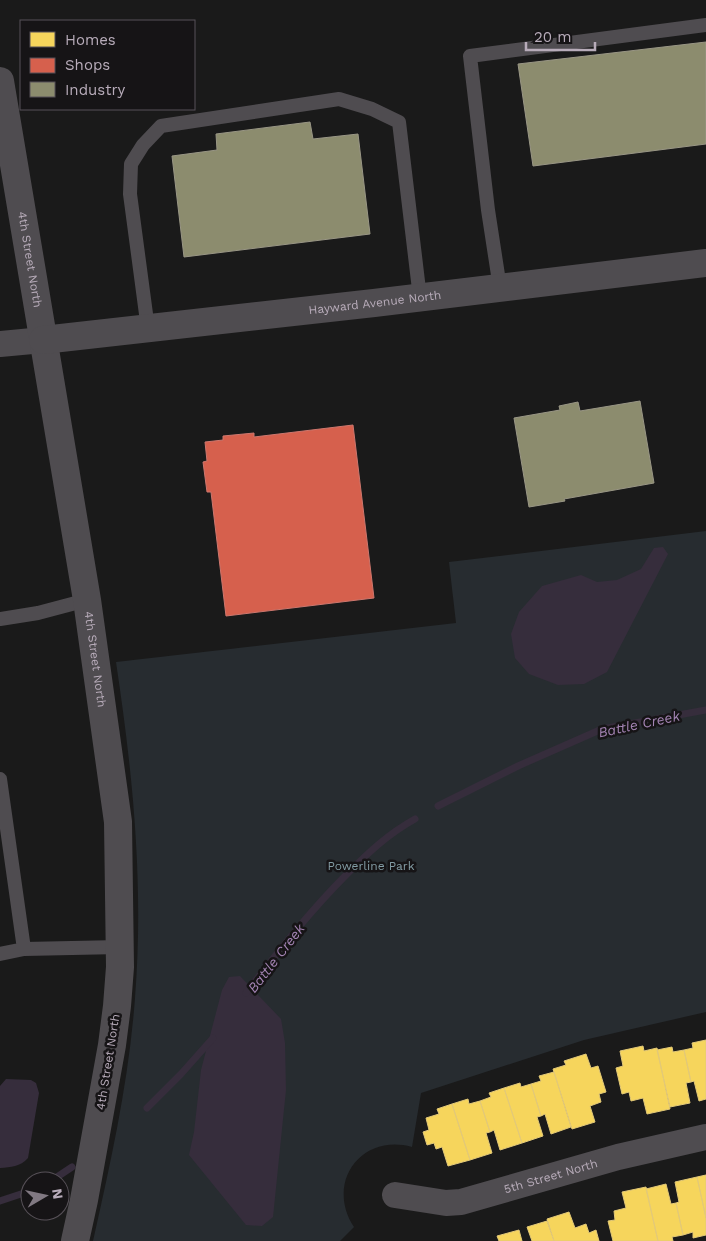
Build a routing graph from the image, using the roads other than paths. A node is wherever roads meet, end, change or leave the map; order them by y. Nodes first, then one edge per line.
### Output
1 (706, 25) edge
2 (0, 81) edge
3 (706, 263) edge
4 (500, 288) junction
5 (420, 298) junction
6 (148, 329) junction
7 (43, 340) junction
8 (0, 344) edge
9 (87, 600) junction
10 (0, 619) edge
11 (0, 779) edge
12 (120, 947) junction
13 (24, 949) junction
14 (0, 954) edge
15 (706, 1137) edge
16 (395, 1195) dead end
17 (75, 1241) edge

1 - 4 lane
2 - 7 street, 4th Street North
3 - 4 street, Hayward Avenue North
4 - 5 street, Hayward Avenue North
5 - 6 street, Hayward Avenue North
5 - 6 lane
6 - 7 street, Hayward Avenue North
7 - 8 street
7 - 9 street, 4th Street North
9 - 10 lane
9 - 12 street, 4th Street North
11 - 13 lane
12 - 13 lane
12 - 17 street, 4th Street North
13 - 14 lane
15 - 16 street, 5th Street North

